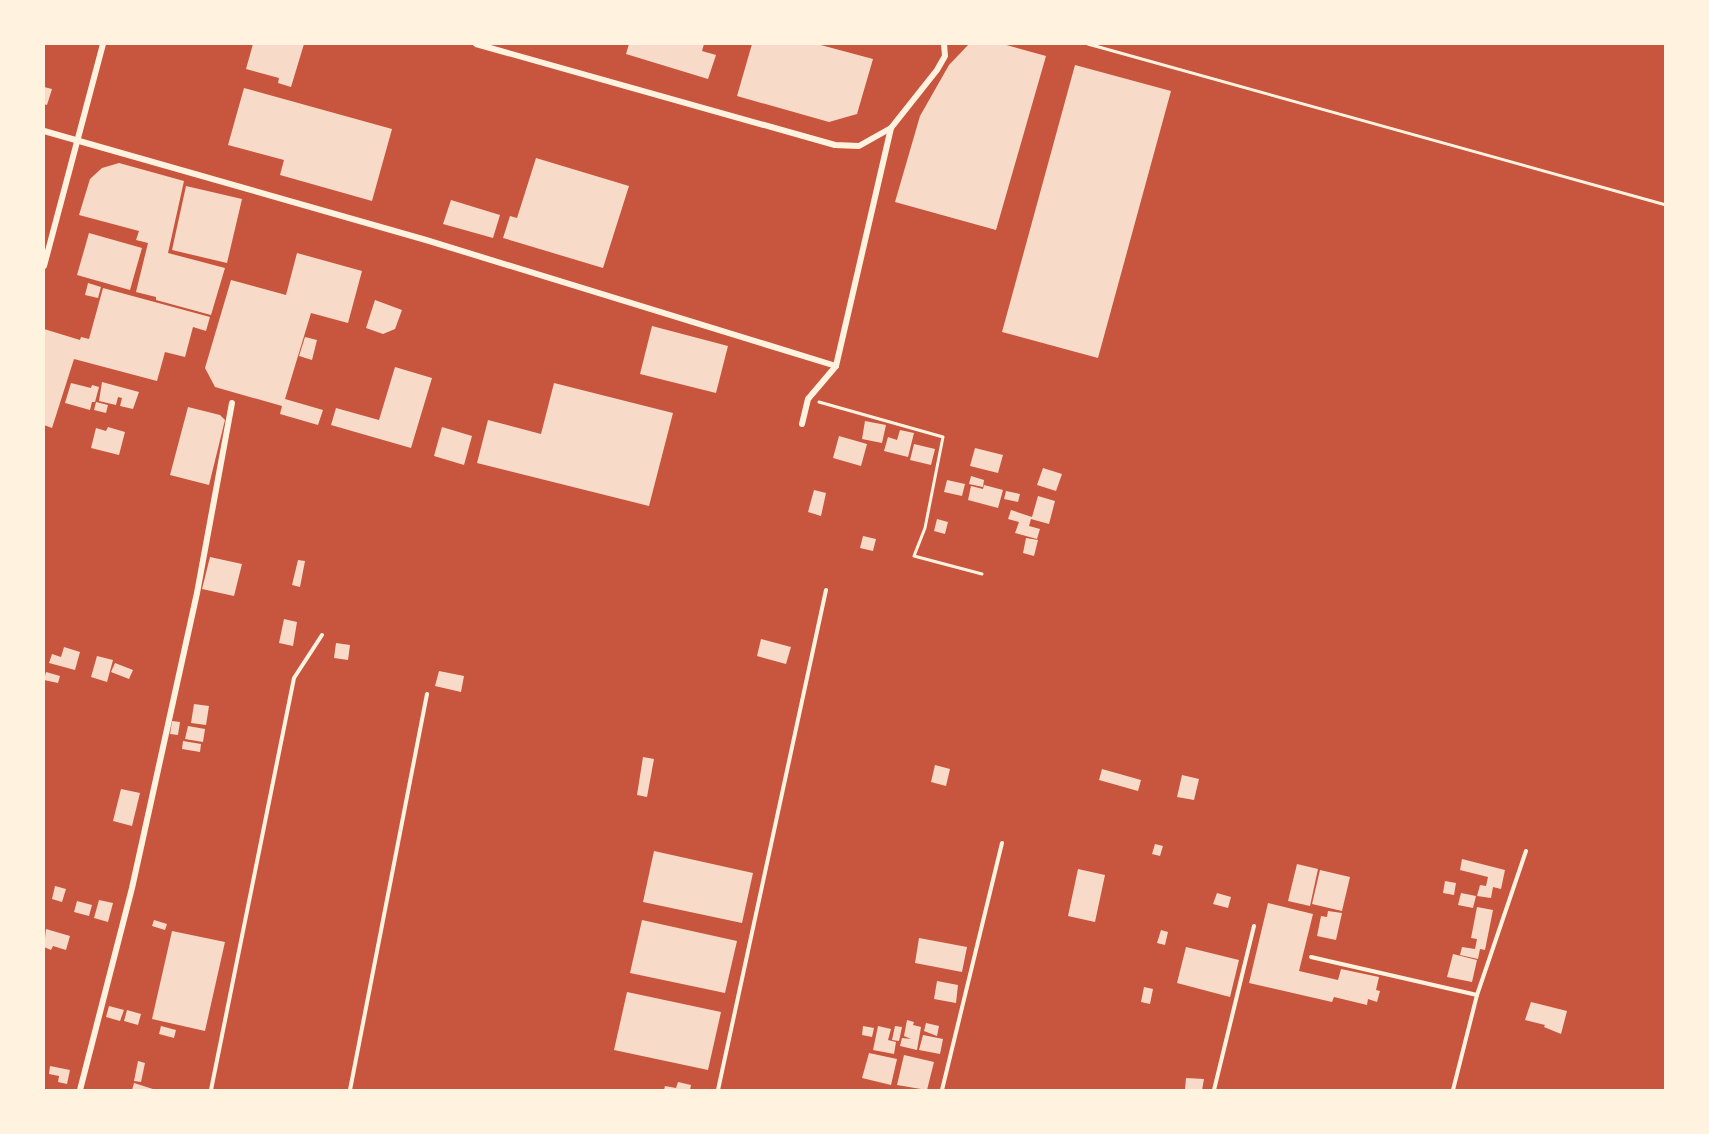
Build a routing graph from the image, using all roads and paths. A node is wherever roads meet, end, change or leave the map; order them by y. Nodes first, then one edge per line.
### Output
1 (103, 44) edge
2 (476, 44) edge
3 (944, 44) edge
4 (1088, 44) edge
5 (891, 128) junction
6 (44, 131) edge
7 (76, 141) junction
8 (1665, 204) edge
9 (44, 266) edge
10 (836, 366) junction
11 (808, 399) junction
12 (232, 403) dead end
13 (802, 424) dead end
14 (982, 574) dead end
15 (826, 590) dead end
16 (322, 635) dead end
17 (427, 694) dead end
18 (1002, 843) dead end
19 (1526, 851) dead end
20 (1254, 926) dead end
21 (1311, 957) dead end
22 (1477, 995) junction
23 (80, 1090) edge
24 (211, 1090) edge
25 (350, 1090) edge
26 (718, 1090) edge
27 (942, 1090) edge
28 (1214, 1090) edge
29 (1453, 1090) edge

1 - 7 street
2 - 5 street
3 - 5 street
4 - 8 path
5 - 10 street
6 - 7 street
7 - 9 street
7 - 10 street
10 - 11 street
11 - 13 street
11 - 14 path
12 - 23 street
15 - 26 lane
16 - 24 lane
17 - 25 lane
18 - 27 lane
19 - 22 lane
20 - 28 lane
21 - 22 lane
22 - 29 lane

